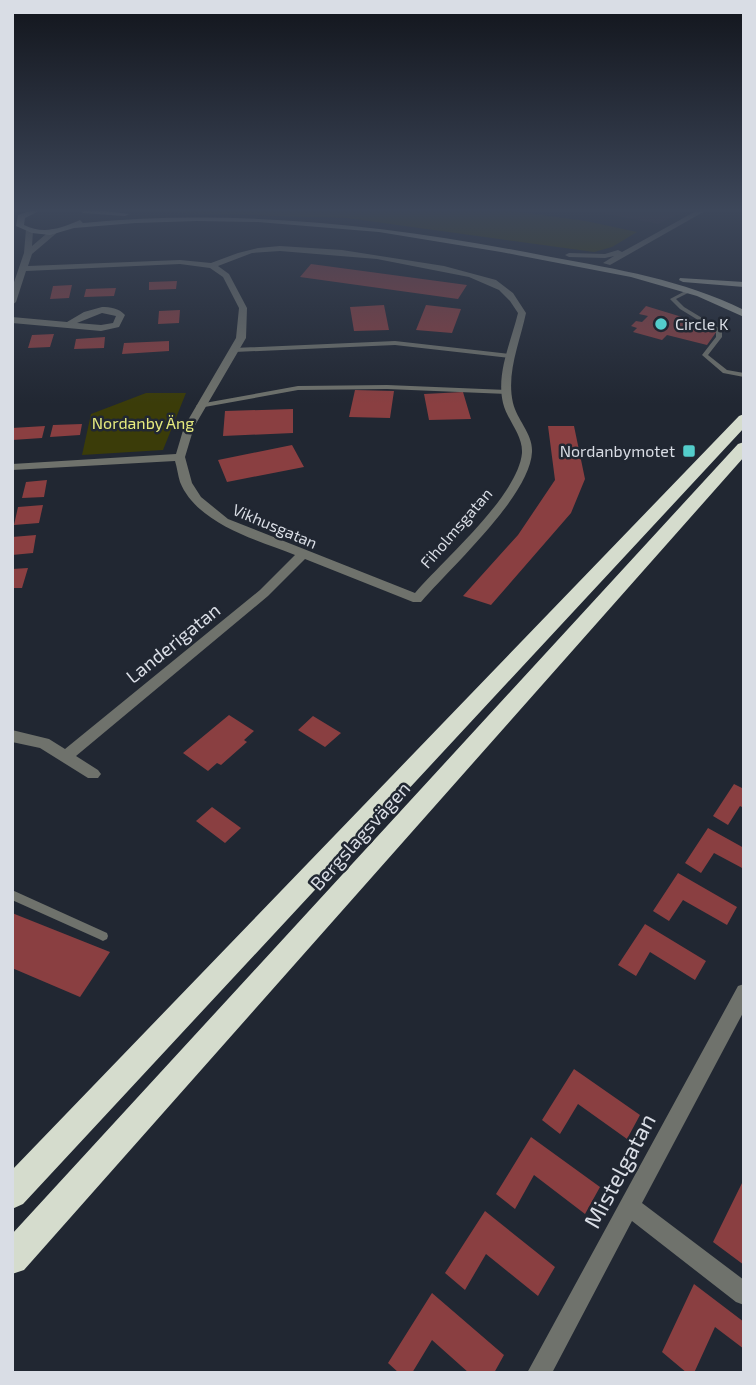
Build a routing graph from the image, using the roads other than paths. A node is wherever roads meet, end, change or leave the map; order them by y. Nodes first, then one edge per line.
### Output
1 (21, 276) edge
2 (225, 276) edge
3 (474, 276) edge
4 (630, 276) edge
5 (668, 276) edge
6 (744, 285) edge
7 (691, 290) junction
8 (12, 302) edge
9 (744, 314) edge
10 (12, 320) edge
11 (68, 325) junction
12 (234, 350) junction
13 (512, 356) junction
14 (744, 375) edge
15 (507, 392) junction
16 (199, 406) junction
17 (744, 419) edge
18 (744, 447) edge
19 (180, 457) junction
20 (12, 467) edge
21 (302, 555) junction
22 (417, 599) joint
23 (12, 736) edge
24 (65, 757) junction
25 (93, 774) dead end
26 (12, 895) edge
27 (103, 936) dead end
28 (744, 992) edge
29 (12, 1194) edge
30 (629, 1206) junction
31 (12, 1258) edge
32 (744, 1294) edge
33 (539, 1373) edge

1 - 8 street
2 - 12 street
3 - 13 street, Fiholmsgatan
4 - 7 main road
5 - 6 main road
7 - 9 main road
7 - 14 lane
10 - 11 street
11 - 11 street
12 - 13 lane
12 - 16 street
13 - 15 street, Fiholmsgatan
15 - 16 lane
15 - 22 street, Fiholmsgatan
16 - 19 street
17 - 29 highway, Bergslagsvägen
18 - 31 highway, Bergslagsvägen
19 - 20 street
19 - 21 street, Vikhusgatan
21 - 22 street, Vikhusgatan
21 - 24 street, Landerigatan
23 - 24 street
24 - 25 street
26 - 27 lane
28 - 30 street, Mistelgatan
30 - 32 street
30 - 33 street, Mistelgatan

